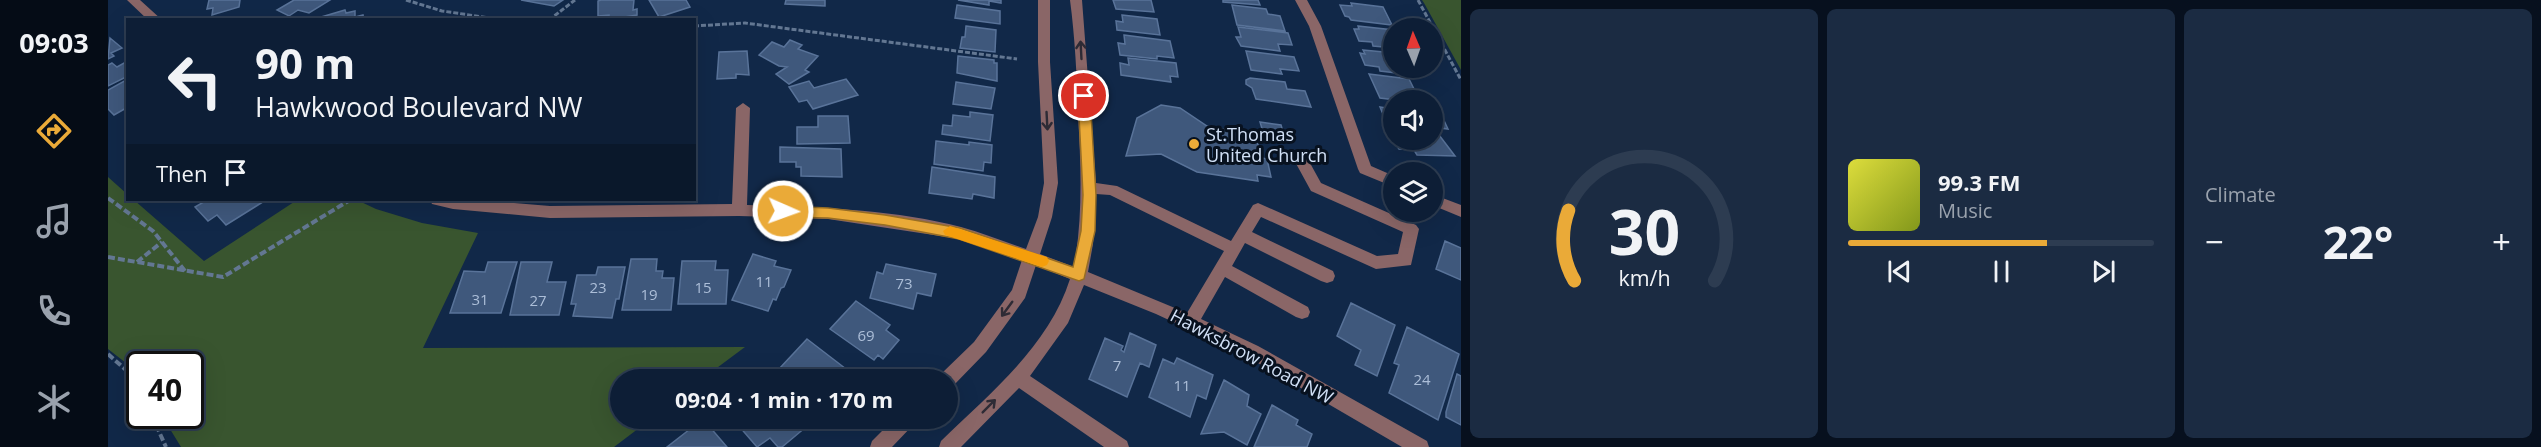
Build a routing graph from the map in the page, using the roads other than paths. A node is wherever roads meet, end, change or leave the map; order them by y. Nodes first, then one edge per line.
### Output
1 (133, 0) edge
2 (1044, 0) edge
3 (1076, 0) edge
4 (1301, 0) edge
5 (154, 18) edge
6 (743, 108) dead end
7 (1300, 158) dead end
8 (1383, 177) edge
9 (1089, 188) junction
10 (442, 201) edge
11 (1443, 204) edge
12 (739, 210) junction
13 (1461, 211) edge
14 (1243, 235) junction
15 (1234, 249) junction
16 (1032, 257) junction
17 (1221, 267) junction
18 (1079, 275) junction
19 (1327, 276) dead end
20 (1302, 312) dead end
21 (1190, 322) junction
22 (958, 369) edge
23 (1018, 378) junction
24 (897, 429) edge
25 (879, 447) edge
26 (948, 447) edge
27 (1120, 447) edge
28 (1420, 447) edge

1 - 5 street
2 -> 16 street
9 -> 3 street
4 - 8 street
6 - 12 street
7 - 14 street
9 - 15 street
9 - 18 street
10 - 12 street, Hawksbrow Road NW
11 - 13 street
12 - 16 street, Hawksbrow Road NW
14 - 15 street
14 - 19 street
15 - 17 street
16 - 18 street, Hawksbrow Road NW
16 -> 22 street
17 - 20 street
17 - 21 street
18 - 21 street, Hawksbrow Road NW
18 - 23 street
21 - 28 street, Hawksbrow Road NW
26 -> 23 street
23 - 27 street
24 - 25 street

